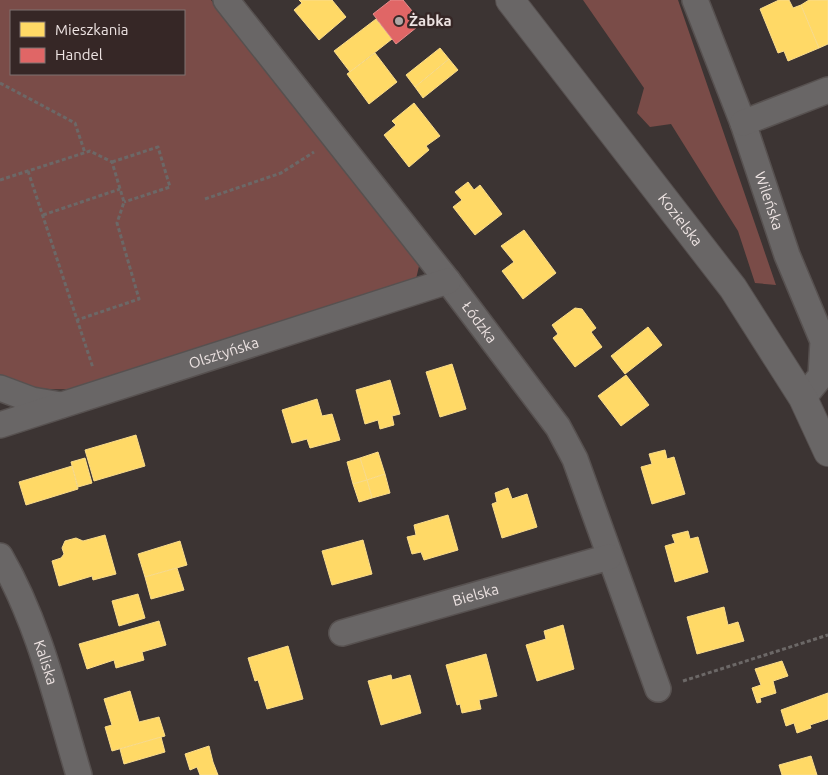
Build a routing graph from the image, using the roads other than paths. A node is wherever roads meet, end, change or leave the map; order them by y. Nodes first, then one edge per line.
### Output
1 (226, 0) edge
2 (510, 0) edge
3 (695, 0) edge
4 (828, 90) edge
5 (743, 123) junction
6 (448, 281) junction
7 (0, 388) edge
8 (803, 398) junction
9 (63, 405) junction
10 (0, 425) edge
11 (828, 452) edge
12 (0, 556) edge
13 (609, 557) junction
14 (342, 633) dead end
15 (658, 688) road end
16 (79, 775) edge

1 - 6 street, Łódzka
2 - 8 street, Kozielska
3 - 5 street, Wileńska
4 - 5 street
5 - 8 street, Wileńska
6 - 9 street, Olsztyńska
6 - 13 street, Łódzka
7 - 9 street
8 - 11 street, Kozielska
9 - 10 street, Olsztyńska
12 - 16 street, Kaliska
13 - 14 street, Bielska
13 - 15 street, Łódzka

